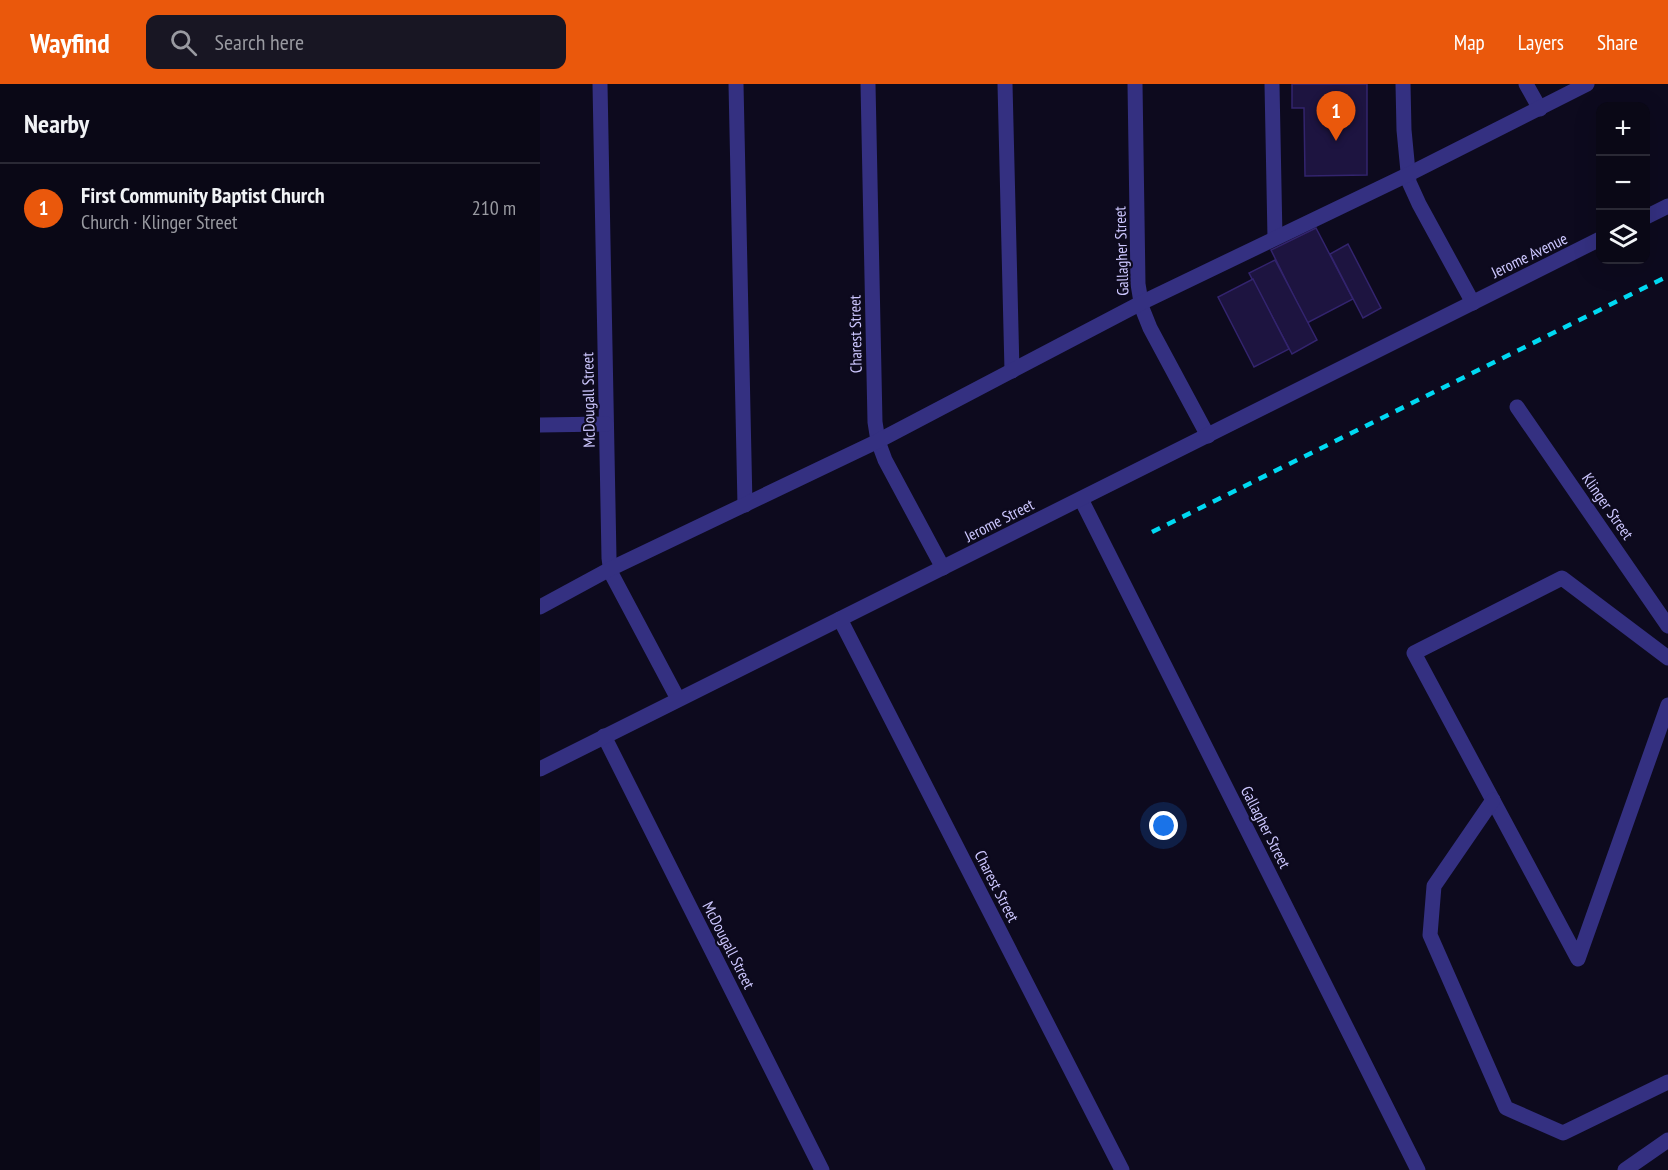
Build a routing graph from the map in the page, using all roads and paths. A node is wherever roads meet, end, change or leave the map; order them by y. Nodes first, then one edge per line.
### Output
1 (600, 84) edge
2 (736, 84) edge
3 (868, 84) edge
4 (1005, 84) edge
5 (1135, 84) edge
6 (1272, 84) edge
7 (1403, 84) edge
8 (1526, 84) edge
9 (1587, 84) edge
10 (1540, 109) junction
11 (1407, 175) junction
12 (1668, 206) edge
13 (1650, 215) edge
14 (1275, 238) junction
15 (1596, 241) edge
16 (1141, 303) junction
17 (1473, 303) junction
18 (1012, 371) junction
19 (1517, 407) dead end
20 (606, 424) junction
21 (540, 425) edge
22 (1208, 436) junction
23 (878, 441) junction
24 (1081, 499) junction
25 (745, 505) junction
26 (944, 568) junction
27 (610, 569) junction
28 (540, 607) edge
29 (840, 619) junction
30 (1668, 626) edge
31 (1668, 658) edge
32 (678, 699) junction
33 (1668, 705) edge
34 (604, 736) junction
35 (540, 768) edge
36 (1492, 800) junction
37 (1668, 1082) edge
38 (1668, 1140) edge
39 (822, 1170) edge
40 (1122, 1170) edge
41 (1418, 1170) edge
42 (1625, 1170) edge

1 - 20 street, McDougall Street
2 - 25 street
3 - 23 street, Charest Street
4 - 18 street
5 - 16 street, Gallagher Street
6 - 14 street
7 - 11 street
8 - 10 street
9 - 10 street
10 - 11 street
11 - 14 street
11 - 17 street
12 - 13 street
14 - 16 street
15 - 17 street, Jerome Avenue
16 - 18 street
16 - 22 street, Gallagher Street
17 - 22 street, Jerome Street
18 - 23 street
19 - 30 street, Klinger Street
20 - 21 street
20 - 27 street, McDougall Street
22 - 24 street, Jerome Street
23 - 25 street
23 - 26 street, Charest Street
24 - 26 street, Jerome Street
24 - 41 street, Gallagher Street
25 - 27 street
26 - 29 street, Jerome Street
27 - 28 street
27 - 32 street, McDougall Street
29 - 32 street, Jerome Street
29 - 40 street, Charest Street
31 - 36 street
32 - 34 street, Jerome Street
33 - 36 street
34 - 35 street, Jerome Street
34 - 39 street, McDougall Street
36 - 37 street
38 - 42 street

